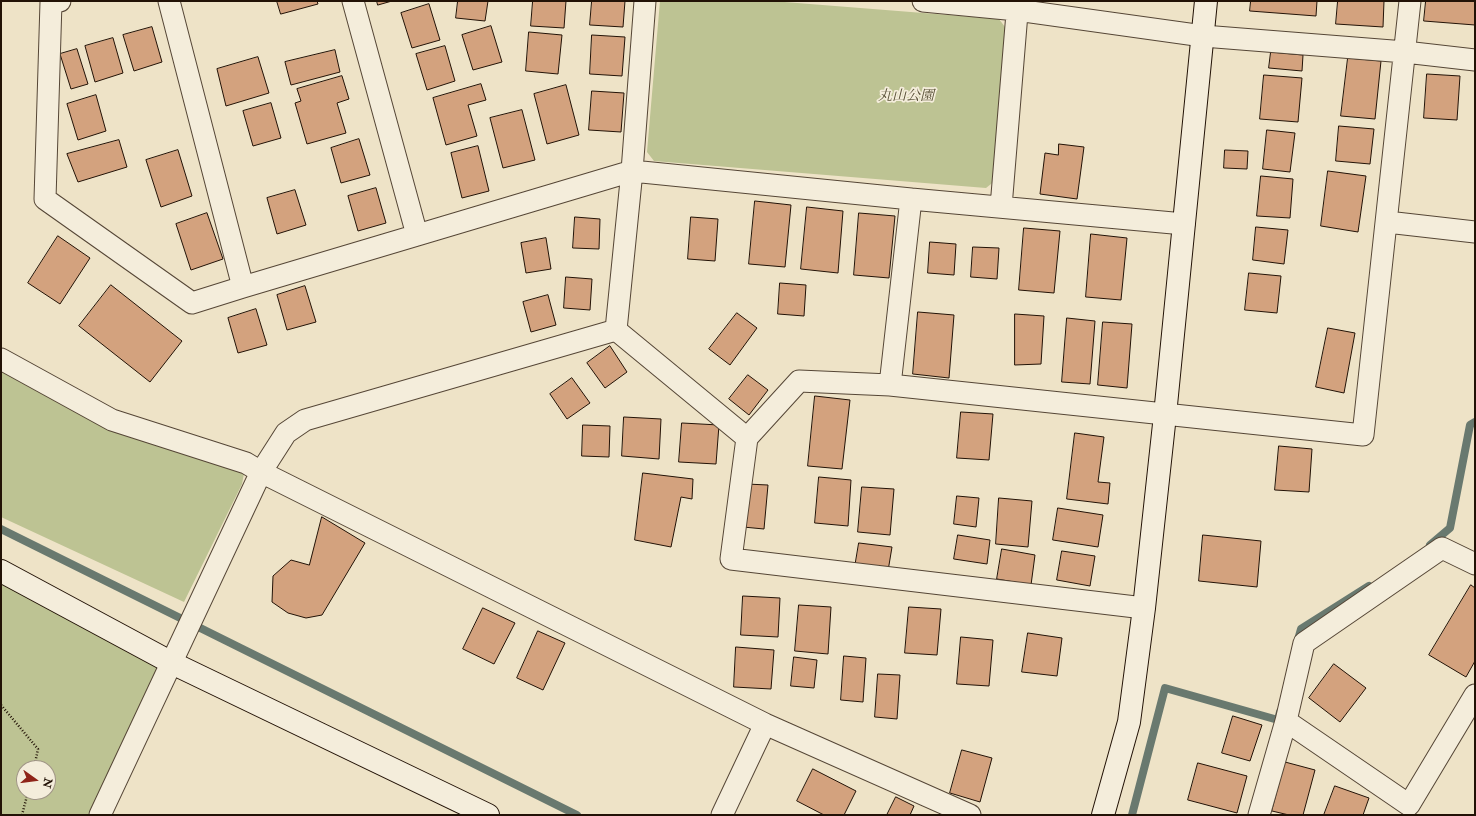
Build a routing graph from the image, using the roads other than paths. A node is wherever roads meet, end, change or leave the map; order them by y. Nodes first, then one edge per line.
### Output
1 (60, 1) edge
2 (169, 1) edge
3 (353, 1) edge
4 (644, 1) edge
5 (923, 1) edge
6 (1206, 1) edge
7 (1410, 1) edge
8 (1018, 5) edge
9 (1203, 36) junction
10 (1405, 52) junction
11 (1475, 60) edge
12 (632, 171) junction
13 (910, 199) junction
14 (1001, 207) junction
15 (1387, 222) junction
16 (1184, 224) junction
17 (1475, 232) edge
18 (417, 235) junction
19 (243, 287) junction
20 (616, 330) junction
21 (1, 359) edge
22 (890, 385) junction
23 (1166, 415) junction
24 (747, 438) junction
25 (261, 472) junction
26 (1475, 564) edge
27 (1, 571) edge
28 (1144, 608) junction
29 (172, 663) junction
30 (1475, 695) edge
31 (1286, 721) junction
32 (765, 724) junction
33 (1415, 810) edge
34 (100, 815) edge
35 (488, 815) edge
36 (722, 815) edge
37 (970, 815) edge
38 (1103, 815) edge
39 (1259, 815) edge

1 - 19 street
2 - 19 street
3 - 18 street
4 - 12 street
5 - 8 street
6 - 9 street
7 - 10 street
8 - 9 street
8 - 14 street
9 - 10 street
9 - 16 street
10 - 11 street
10 - 15 street
12 - 13 street
12 - 18 street
12 - 20 street
13 - 14 street
13 - 22 street
14 - 16 street
15 - 17 street
15 - 23 street
16 - 23 street
18 - 19 street
20 - 24 street
20 - 25 street
21 - 25 street
22 - 23 street
22 - 24 street
23 - 28 street
24 - 28 street
25 - 29 street
25 - 32 street
26 - 31 street
27 - 29 street
28 - 38 street
29 - 34 street
29 - 35 street
30 - 33 street
31 - 33 street
31 - 39 street
32 - 36 street
32 - 37 street

